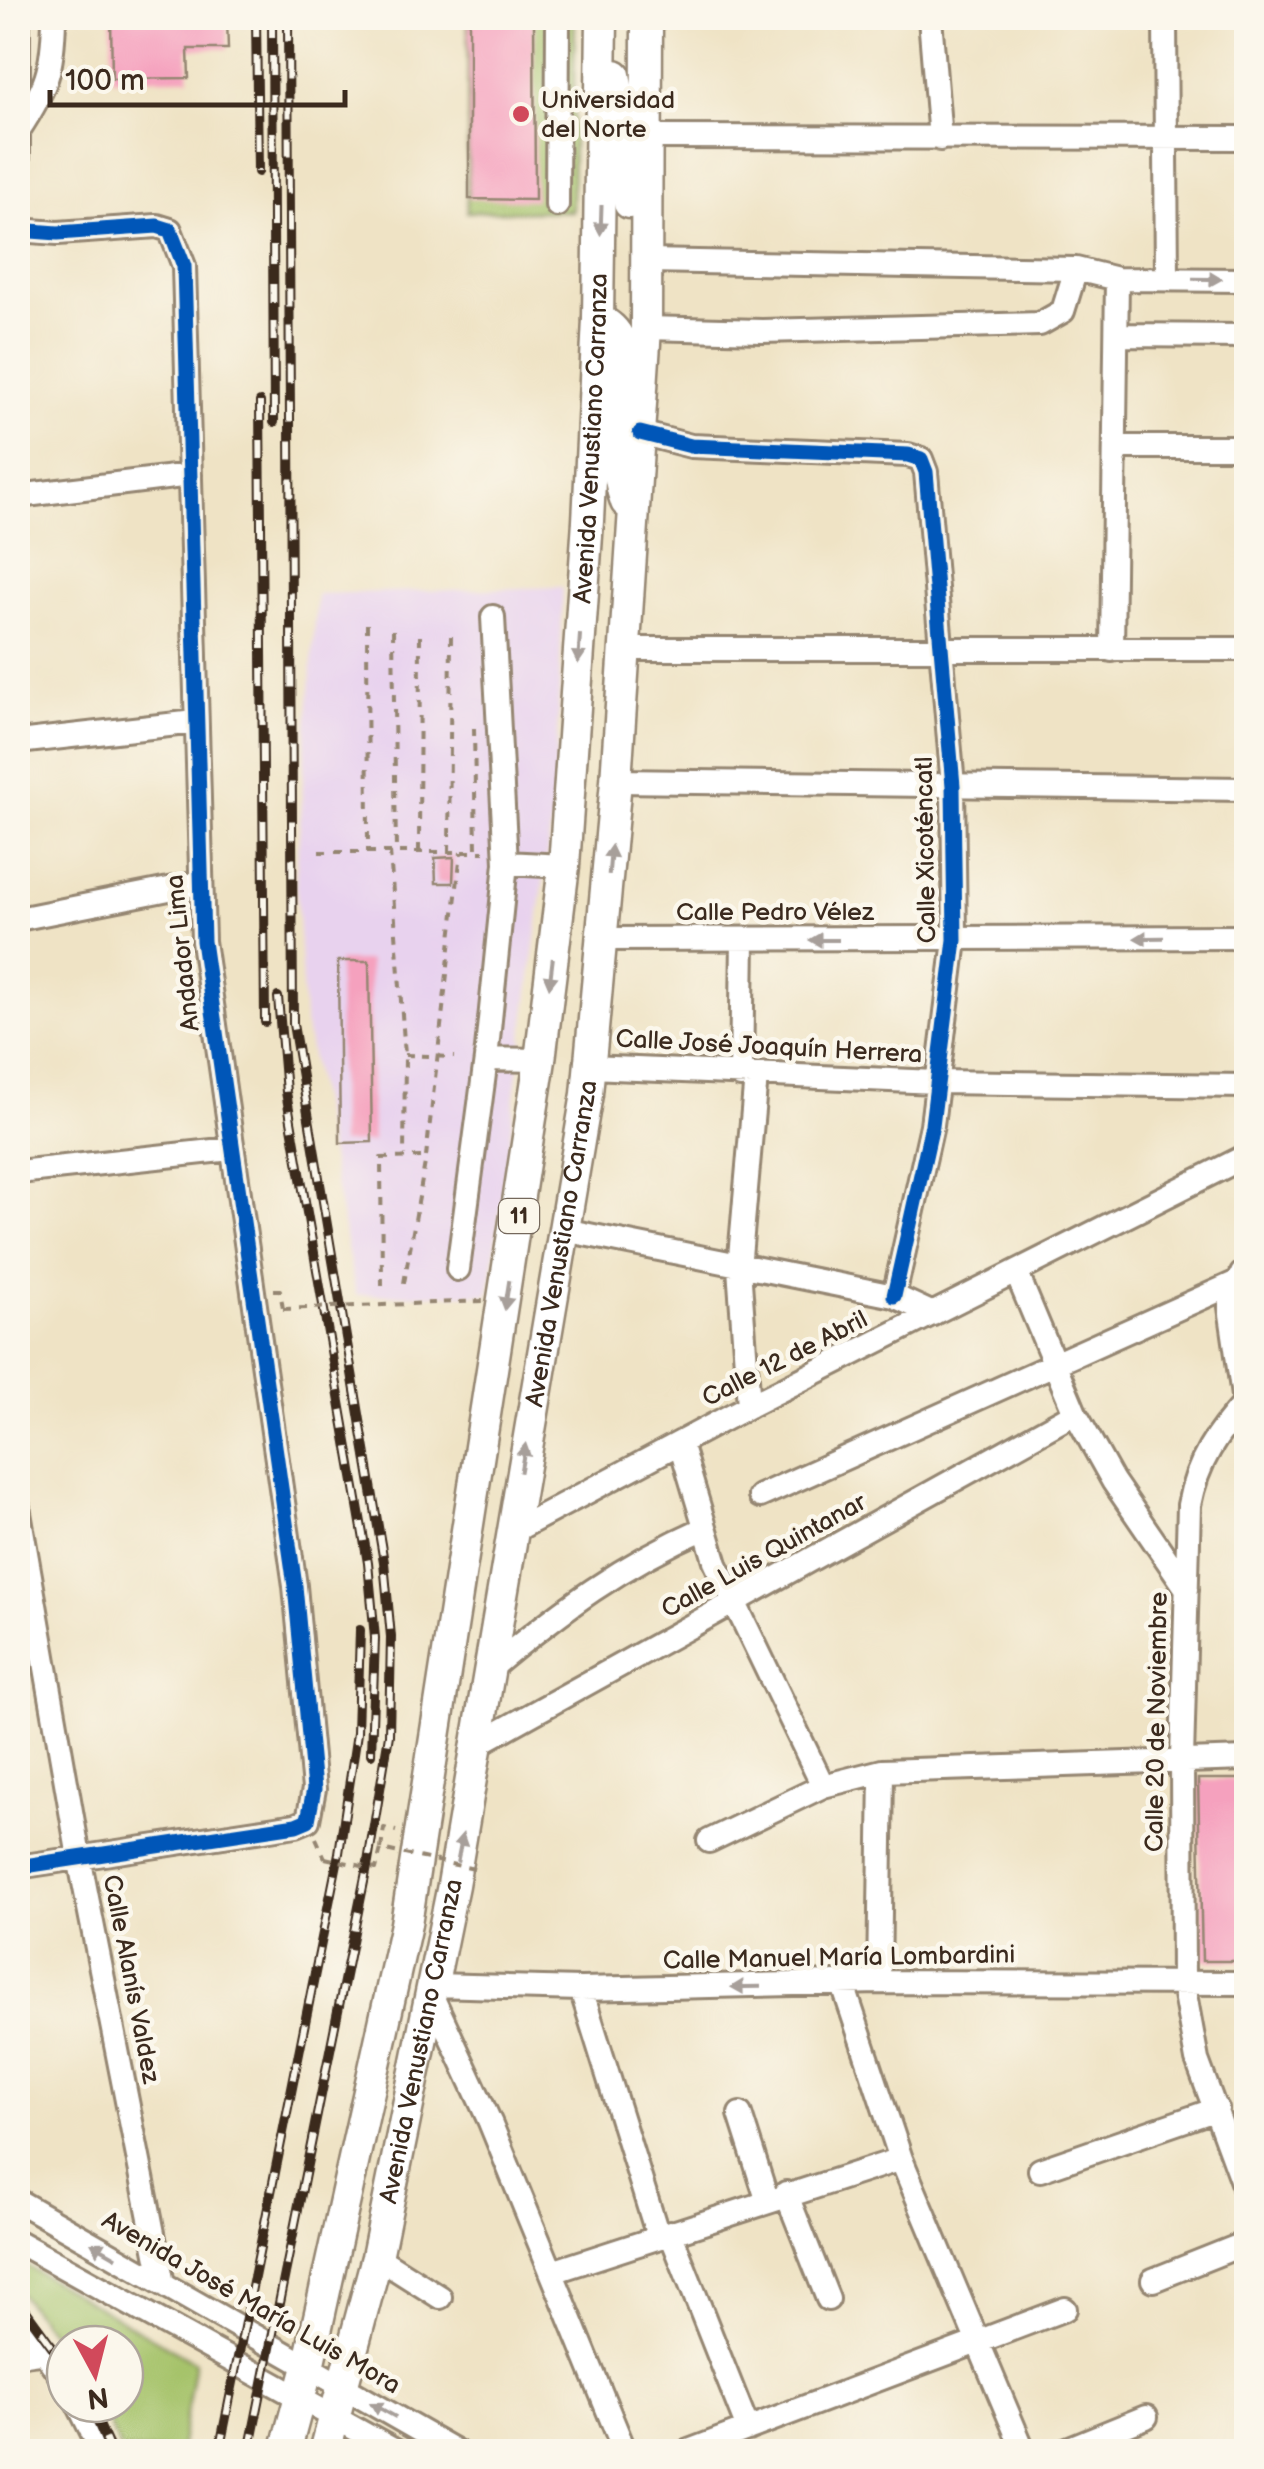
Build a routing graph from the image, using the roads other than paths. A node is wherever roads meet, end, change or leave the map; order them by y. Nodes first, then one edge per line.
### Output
1 (18, 18) edge
2 (54, 18) edge
3 (558, 18) edge
4 (647, 18) edge
5 (930, 18) edge
6 (1165, 18) edge
7 (602, 31) edge
8 (18, 110) edge
9 (18, 131) edge
10 (649, 136) junction
11 (940, 138) junction
12 (1246, 138) edge
13 (1168, 139) junction
14 (18, 154) edge
15 (602, 176) junction
16 (557, 179) junction
17 (557, 205) dead end
18 (18, 230) edge
19 (647, 261) junction
20 (1076, 270) junction
21 (1116, 278) junction
22 (1167, 278) junction
23 (1246, 280) edge
24 (598, 319) junction
25 (646, 328) junction
26 (1117, 335) junction
27 (1246, 336) edge
28 (640, 434) junction
29 (1118, 447) junction
30 (1246, 447) edge
31 (190, 474) junction
32 (18, 496) edge
33 (635, 523) junction
34 (492, 616) dead end
35 (626, 649) junction
36 (1246, 649) edge
37 (1112, 650) junction
38 (940, 651) junction
39 (195, 722) junction
40 (18, 742) edge
41 (616, 781) junction
42 (953, 786) junction
43 (1246, 790) edge
44 (506, 863) junction
45 (564, 866) junction
46 (199, 884) junction
47 (18, 919) edge
48 (1246, 937) edge
49 (603, 939) junction
50 (743, 940) junction
51 (955, 940) junction
52 (486, 1059) junction
53 (540, 1060) junction
54 (590, 1067) junction
55 (749, 1076) junction
56 (936, 1082) junction
57 (1246, 1086) edge
58 (231, 1149) junction
59 (1246, 1156) edge
60 (18, 1172) edge
61 (564, 1230) junction
62 (739, 1268) junction
63 (458, 1269) dead end
64 (1018, 1274) junction
65 (1244, 1274) edge
66 (894, 1296) junction
67 (933, 1314) junction
68 (1056, 1366) junction
69 (1245, 1402) edge
70 (749, 1406) junction
71 (1075, 1413) junction
72 (680, 1443) junction
73 (760, 1496) dead end
74 (18, 1507) edge
75 (705, 1528) junction
76 (510, 1533) junction
77 (1187, 1588) junction
78 (734, 1605) junction
79 (28, 1627) edge
80 (490, 1668) junction
81 (478, 1744) junction
82 (1182, 1759) junction
83 (1246, 1759) edge
84 (882, 1771) junction
85 (823, 1786) junction
86 (708, 1841) dead end
87 (79, 1858) junction
88 (18, 1866) edge
89 (880, 1982) junction
90 (1183, 1982) junction
91 (1246, 1983) edge
92 (843, 1985) junction
93 (432, 1989) junction
94 (581, 1989) junction
95 (1216, 2109) junction
96 (740, 2114) dead end
97 (901, 2158) junction
98 (1040, 2170) dead end
99 (1244, 2177) edge
100 (777, 2196) junction
101 (18, 2202) edge
102 (664, 2234) junction
103 (18, 2242) edge
104 (1246, 2244) edge
105 (377, 2258) junction
106 (552, 2272) junction
107 (1153, 2280) dead end
108 (163, 2284) junction
109 (440, 2297) dead end
110 (828, 2299) dead end
111 (1064, 2309) dead end
112 (18, 2314) edge
113 (976, 2341) junction
114 (45, 2350) joint
115 (18, 2356) edge
116 (308, 2367) junction
117 (299, 2398) junction
118 (339, 2402) junction
119 (1146, 2417) dead end
120 (88, 2424) edge
121 (748, 2428) junction
122 (102, 2452) edge
123 (285, 2452) edge
124 (324, 2452) edge
125 (340, 2452) edge
126 (396, 2452) edge
127 (458, 2452) edge
128 (626, 2452) edge
129 (686, 2452) edge
130 (1024, 2452) edge
131 (1060, 2452) edge

1 - 8 street
2 - 9 street
3 - 16 street
4 - 10 main road, Avenida Venustiano Carranza / 11
5 - 11 street
6 - 13 street
7 - 15 main road, Avenida Venustiano Carranza / 11
7 - 19 main road
9 - 14 street
10 - 11 street
10 - 19 main road, Avenida Venustiano Carranza / 11
11 - 13 street
12 - 13 street
13 - 22 street
15 - 16 street
15 -> 24 main road, Avenida Venustiano Carranza / 11
16 - 17 street
18 - 31 street, Andador Lima
19 - 20 street
19 - 25 main road, Avenida Venustiano Carranza / 11
20 - 21 street
20 - 25 street
21 - 22 street
21 - 26 street
22 -> 23 street
24 - 33 main road
24 -> 45 main road, Avenida Venustiano Carranza / 11
25 - 28 main road, Avenida Venustiano Carranza / 11
26 - 27 street
26 - 29 street
28 - 33 main road, Avenida Venustiano Carranza / 11
28 - 38 street, Calle Xicoténcatl
29 - 30 street
29 - 37 street
31 - 32 street
31 - 39 street, Andador Lima
33 - 35 main road, Avenida Venustiano Carranza / 11
34 - 44 street
35 - 38 street
35 - 41 main road, Avenida Venustiano Carranza / 11
36 - 37 street
37 - 38 street
38 - 42 street, Calle Xicoténcatl
39 - 40 street
39 - 46 street, Andador Lima
41 - 42 street
49 -> 41 main road, Avenida Venustiano Carranza / 11
42 - 43 street
42 - 51 street, Calle Xicoténcatl
44 - 45 street
44 - 52 street
45 -> 53 main road, Avenida Venustiano Carranza / 11
46 - 47 street
46 - 58 street, Andador Lima
48 -> 51 street, Calle Pedro Vélez
49 - 50 street, Calle Pedro Vélez
49 - 54 main road, Avenida Venustiano Carranza / 11
51 -> 50 street, Calle Pedro Vélez
50 - 55 street
51 - 56 street, Calle Xicoténcatl
52 - 53 street
52 - 63 street
53 -> 116 main road, Avenida Venustiano Carranza / 11
54 - 55 street, Calle José Joaquín Herrera
54 - 61 main road, Avenida Venustiano Carranza / 11
55 - 56 street, Calle José Joaquín Herrera
55 - 62 street
56 - 57 street, Calle José Joaquín Herrera
56 - 66 street, Calle Xicoténcatl
58 - 60 street
58 - 87 street, Andador Lima
59 - 64 street, Calle 12 de Abril
61 - 62 street
76 -> 61 main road, Avenida Venustiano Carranza / 11
62 - 66 street
62 - 70 street
64 - 67 street, Calle 12 de Abril
64 - 68 street
65 - 68 street
65 - 69 street, Calle 20 de Noviembre
66 - 67 street
67 - 70 street, Calle 12 de Abril
68 - 71 street
68 - 73 street
69 - 77 street, Calle 20 de Noviembre
70 - 72 street, Calle 12 de Abril
71 - 77 street
71 - 78 street, Calle Luis Quintanar
72 - 75 street
72 - 76 street, Calle 12 de Abril
74 - 79 street, Calle Alanís Valdez
75 - 78 street
75 - 80 street
76 - 80 main road, Avenida Venustiano Carranza / 11
77 - 82 street, Calle 20 de Noviembre
78 - 81 street, Calle Luis Quintanar
78 - 85 street
79 - 87 street, Calle Alanís Valdez
80 - 81 main road, Avenida Venustiano Carranza / 11
93 -> 81 main road, Avenida Venustiano Carranza / 11
82 - 83 street
82 - 84 street
82 - 90 street, Calle 20 de Noviembre
84 - 85 street
84 - 89 street
85 - 86 street
87 - 88 street
87 - 108 street, Calle Alanís Valdez
89 - 90 street, Calle Manuel María Lombardini
89 - 92 street, Calle Manuel María Lombardini
90 - 91 street, Calle Manuel María Lombardini
90 - 95 street, Calle 20 de Noviembre
92 -> 94 street, Calle Manuel María Lombardini
92 - 97 street
93 - 94 street, Calle Manuel María Lombardini
93 - 105 main road, Avenida Venustiano Carranza / 11
93 - 106 street
94 - 102 street
95 - 98 street
95 - 99 street, Calle 20 de Noviembre
96 - 100 street
97 - 100 street
97 - 113 street
100 - 102 street
100 - 110 street
108 -> 101 street, Avenida José María Luis Mora
102 - 106 street
102 - 121 street
103 - 117 street, Avenida José María Luis Mora
104 - 107 street
105 - 109 street
105 - 118 main road, Avenida Venustiano Carranza / 11
106 - 128 street
108 - 116 street, Avenida José María Luis Mora
111 - 113 street
112 - 114 street
113 - 121 street
113 - 130 street
114 - 115 street
116 - 117 main road, Avenida Venustiano Carranza / 11
116 - 118 street, Avenida José María Luis Mora
117 - 118 street, Avenida José María Luis Mora
117 - 123 main road, Avenida Venustiano Carranza / 11
118 - 124 main road, Avenida Venustiano Carranza / 11
118 - 125 street
118 - 126 street, Avenida José María Luis Mora
127 -> 118 street, Avenida José María Luis Mora
119 - 131 street
120 - 122 street
121 - 129 street

